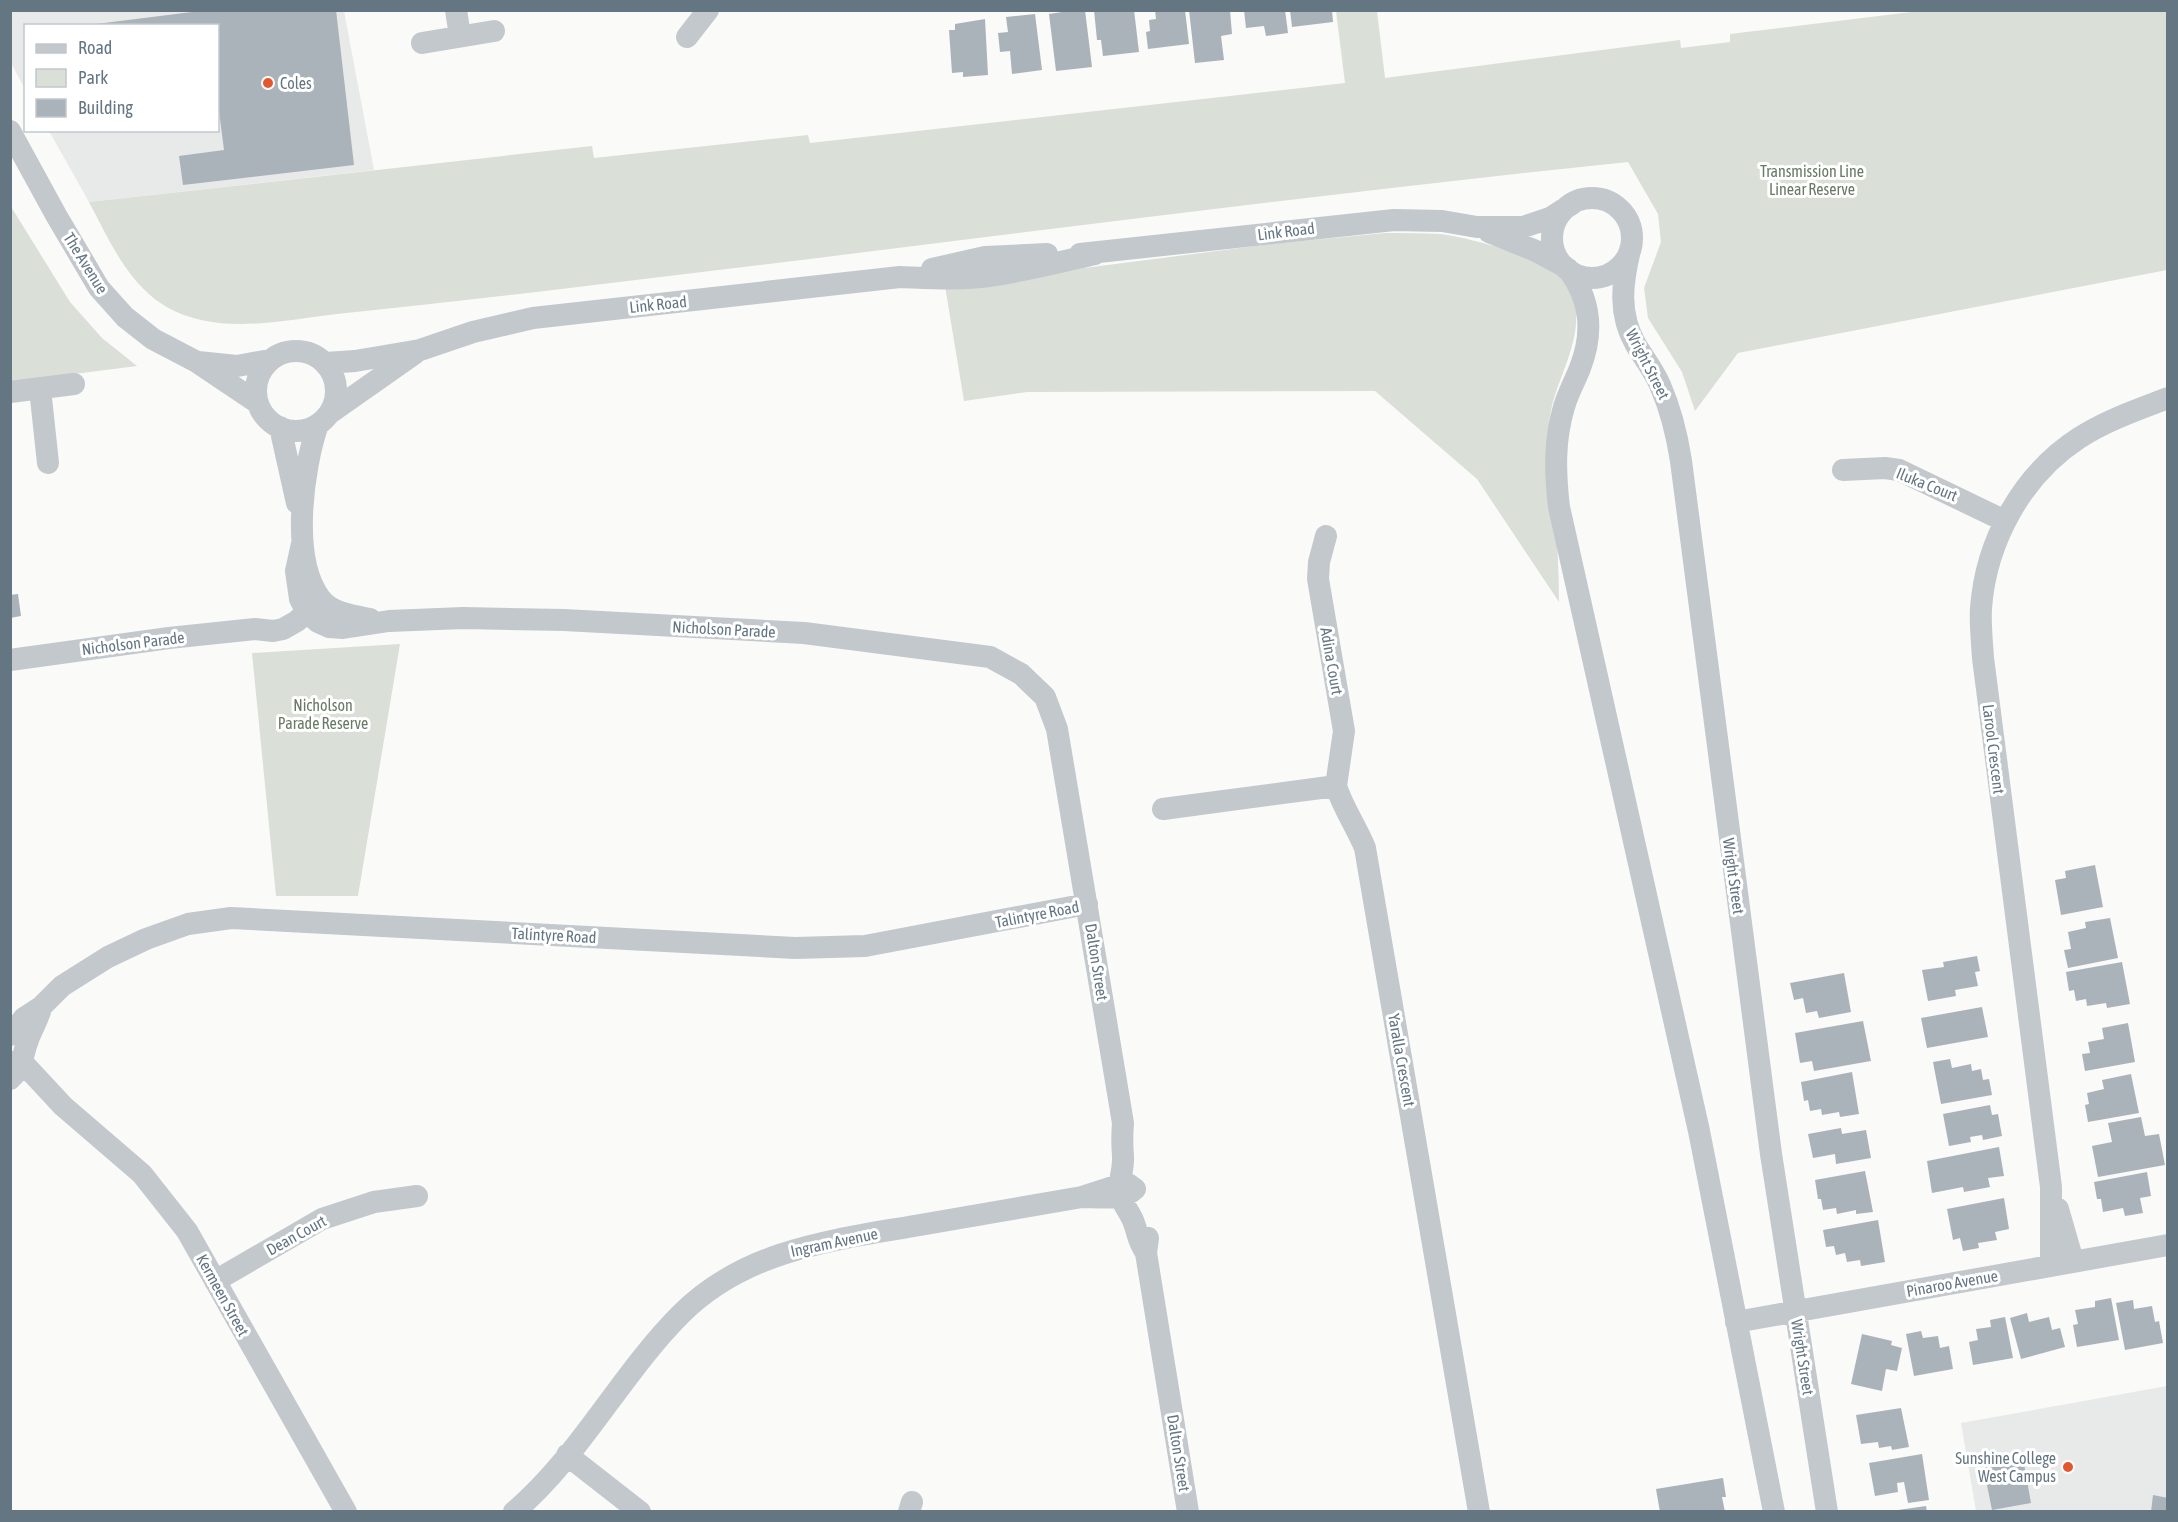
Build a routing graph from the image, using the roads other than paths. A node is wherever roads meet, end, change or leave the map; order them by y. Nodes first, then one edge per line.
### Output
1 (456, 10) edge
2 (708, 10) edge
3 (494, 31) dead end
4 (460, 36) junction
5 (687, 37) dead end
6 (422, 43) dead end
7 (10, 131) edge
8 (1572, 204) junction
9 (1477, 227) junction
10 (1630, 250) junction
11 (1566, 267) junction
12 (420, 350) junction
13 (270, 360) junction
14 (197, 362) junction
15 (325, 363) junction
16 (74, 384) dead end
17 (40, 389) junction
18 (10, 392) edge
19 (2168, 398) edge
20 (258, 403) junction
21 (324, 419) junction
22 (280, 427) junction
23 (48, 463) dead end
24 (1843, 470) dead end
25 (2005, 521) junction
26 (302, 533) junction
27 (1326, 536) dead end
28 (310, 605) junction
29 (10, 660) edge
30 (1045, 697) joint
31 (1336, 786) junction
32 (1164, 809) dead end
33 (1087, 904) junction
34 (41, 1007) junction
35 (10, 1035) edge
36 (13, 1071) edge
37 (1125, 1190) junction
38 (417, 1196) dead end
39 (2168, 1245) edge
40 (2062, 1263) junction
41 (215, 1281) junction
42 (1796, 1310) junction
43 (1736, 1322) junction
44 (567, 1455) junction
45 (346, 1512) edge
46 (514, 1512) edge
47 (640, 1512) edge
48 (1188, 1512) edge
49 (1479, 1512) edge
50 (1774, 1512) edge
51 (1827, 1512) edge

1 - 4 street
2 - 5 street
3 - 4 street
4 - 6 street
7 - 14 street, The Avenue
8 - 9 street, Link Road
8 - 10 street
8 - 11 street
9 - 11 street, Link Road
9 - 12 street, Link Road
10 - 11 street
10 - 42 street, Wright Street
11 - 43 street
12 - 15 street, Link Road
12 - 21 street, Link Road
13 - 14 street, The Avenue
13 - 15 street
13 - 20 street
14 - 20 street, The Avenue
15 - 21 street
16 - 17 street
17 - 18 street
17 - 23 street
19 - 25 street, Larool Crescent
20 - 22 street
21 - 22 street
21 - 26 street
22 - 26 street
24 - 25 street, Iluka Court
25 - 40 street, Larool Crescent
26 - 28 street
27 - 31 street, Adina Court
28 - 29 street, Nicholson Parade
28 - 30 street, Nicholson Parade
30 - 33 street, Dalton Street
31 - 32 street
31 - 49 street, Yaralla Crescent
33 - 34 street, Talintyre Road
33 - 37 street, Dalton Street
34 - 35 street, Talintyre Road
34 - 36 street, Talintyre Road
36 - 41 street, Kermeen Street
37 - 44 street, Ingram Avenue
37 - 48 street, Dalton Street
38 - 41 street, Dean Court
39 - 40 street, Pinaroo Avenue
40 - 42 street, Pinaroo Avenue
41 - 45 street, Kermeen Street
42 - 43 street, Pinaroo Avenue
42 - 51 street, Wright Street
43 - 50 street
44 - 46 street, Ingram Avenue
44 - 47 street

